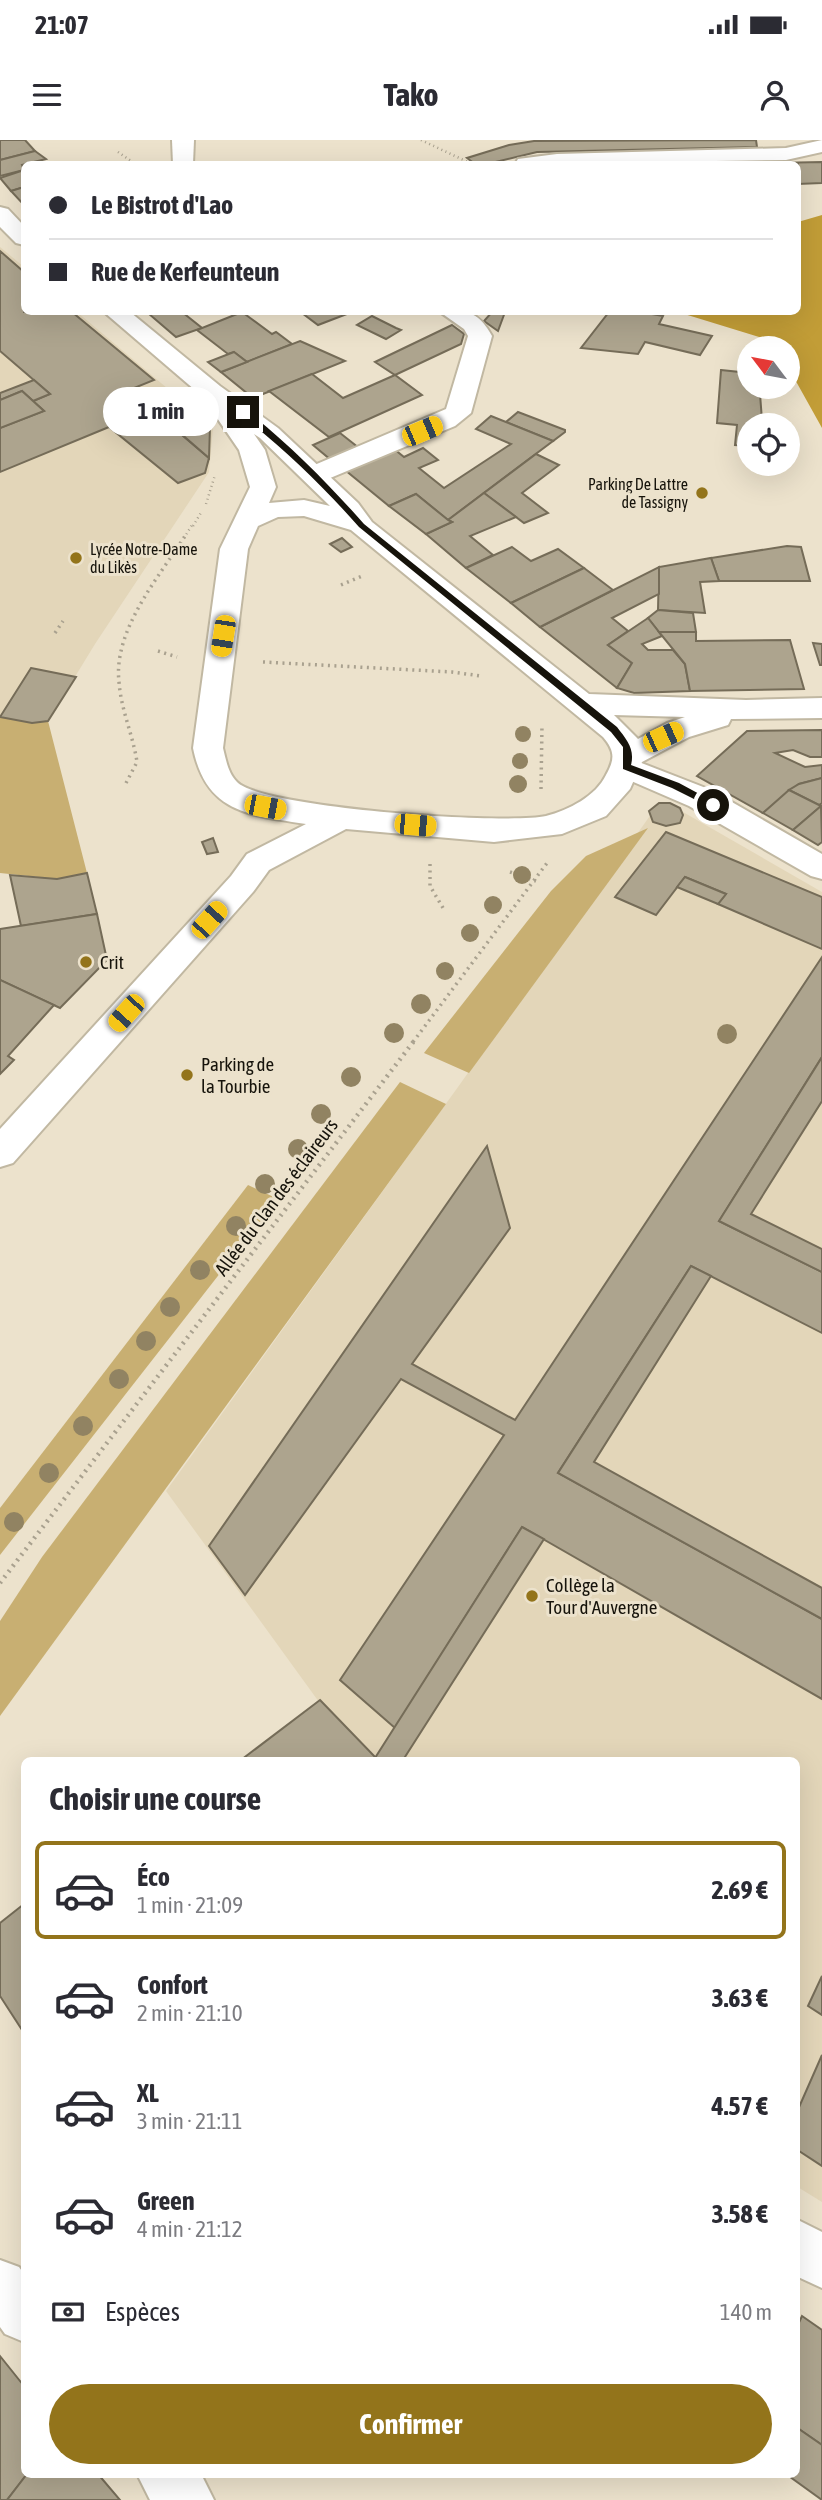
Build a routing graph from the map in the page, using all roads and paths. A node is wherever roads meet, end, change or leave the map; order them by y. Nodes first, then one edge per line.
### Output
1 (183, 140) edge
2 (421, 140) edge
3 (822, 146) edge
4 (183, 161) edge
5 (466, 161) edge
6 (549, 161) edge
7 (0, 214) edge
8 (21, 235) edge
9 (120, 315) edge
10 (456, 315) edge
11 (211, 391) junction
12 (314, 475) junction
13 (247, 521) junction
14 (192, 525) dead end
15 (361, 526) junction
16 (363, 575) dead end
17 (341, 585) dead end
18 (63, 621) dead end
19 (55, 633) dead end
20 (219, 660) junction
21 (452, 671) dead end
22 (584, 704) junction
23 (822, 708) edge
24 (746, 710) junction
25 (542, 716) dead end
26 (627, 761) junction
27 (542, 782) dead end
28 (125, 783) dead end
29 (243, 801) junction
30 (342, 818) junction
31 (524, 830) junction
32 (258, 862) junction
33 (430, 866) dead end
34 (822, 868) edge
35 (510, 872) dead end
36 (536, 881) junction
37 (443, 908) dead end
38 (0, 1153) edge
39 (0, 1583) edge
40 (800, 2248) edge
41 (822, 2262) edge
42 (0, 2286) edge
43 (21, 2311) edge
44 (167, 2478) edge
45 (186, 2500) edge

1 - 4 main road
2 - 5 path
3 - 6 main road
7 - 8 main road
9 - 11 main road
10 - 12 main road
11 - 12 main road
11 - 13 main road
12 - 15 main road
13 - 15 main road
13 - 20 main road
14 - 28 path
15 - 22 main road
16 - 17 path
18 - 19 path
20 - 21 path
20 - 29 main road
22 - 24 main road
22 - 26 main road
23 - 24 main road
24 - 26 main road
25 - 27 path
26 - 31 main road
26 - 34 main road
29 - 30 main road
29 - 32 main road
30 - 31 main road
30 - 32 main road
31 - 36 path, Allée du Clan des éclaireurs
32 - 38 main road
33 - 37 path
35 - 36 path
36 - 39 path, Allée du Clan des éclaireurs
40 - 41 main road
42 - 43 main road
44 - 45 main road

